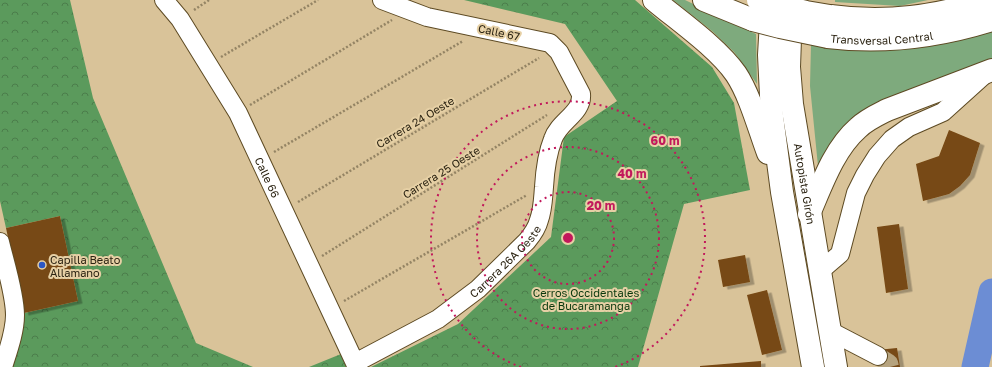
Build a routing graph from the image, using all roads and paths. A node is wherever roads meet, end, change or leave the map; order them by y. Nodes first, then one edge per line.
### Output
1 (164, 0) edge
2 (318, 0) edge
3 (382, 0) edge
4 (654, 0) edge
5 (704, 0) edge
6 (773, 0) edge
7 (792, 0) edge
8 (990, 0) edge
9 (756, 10) edge
10 (408, 11) junction
11 (992, 20) edge
12 (829, 27) junction
13 (485, 29) junction
14 (555, 48) junction
15 (209, 64) junction
16 (989, 72) edge
17 (238, 113) junction
18 (549, 114) dead end
19 (260, 160) junction
20 (544, 185) junction
21 (782, 192) junction
22 (284, 210) junction
23 (809, 214) junction
24 (0, 242) edge
25 (309, 264) junction
26 (820, 272) junction
27 (330, 309) junction
28 (830, 331) junction
29 (878, 356) tunnel mouth
30 (355, 363) joint
31 (3, 367) edge
32 (813, 367) edge
33 (836, 367) edge

1 - 15 street, Calle 66
2 - 15 path
3 - 10 street, Calle 67
4 - 21 main road
5 - 9 main road, Transversal Central
6 - 21 main road, Autopista Girón
7 - 23 main road, Autopista Girón
8 - 12 main road, Transversal Central
9 - 12 main road, Transversal Central, bridge
10 - 13 street, Calle 67
10 - 17 path
11 - 12 main road, Transversal Central
13 - 14 street, Calle 67
13 - 19 path
14 - 20 street, Carrera 26A Oeste
14 - 22 path, Carrera 24 Oeste
15 - 17 street, Calle 66
16 - 23 main road
16 - 26 street
17 - 19 street, Calle 66
18 - 25 path, Carrera 25 Oeste
19 - 22 street, Calle 66
20 - 27 path
20 - 30 street, Carrera 26A Oeste
21 - 32 main road, Autopista Girón
22 - 25 street, Calle 66
23 - 26 main road, Autopista Girón
24 - 31 street
25 - 27 street, Calle 66
26 - 28 main road, Autopista Girón
27 - 30 street, Calle 66
28 - 29 street
28 - 33 main road, Autopista Girón

